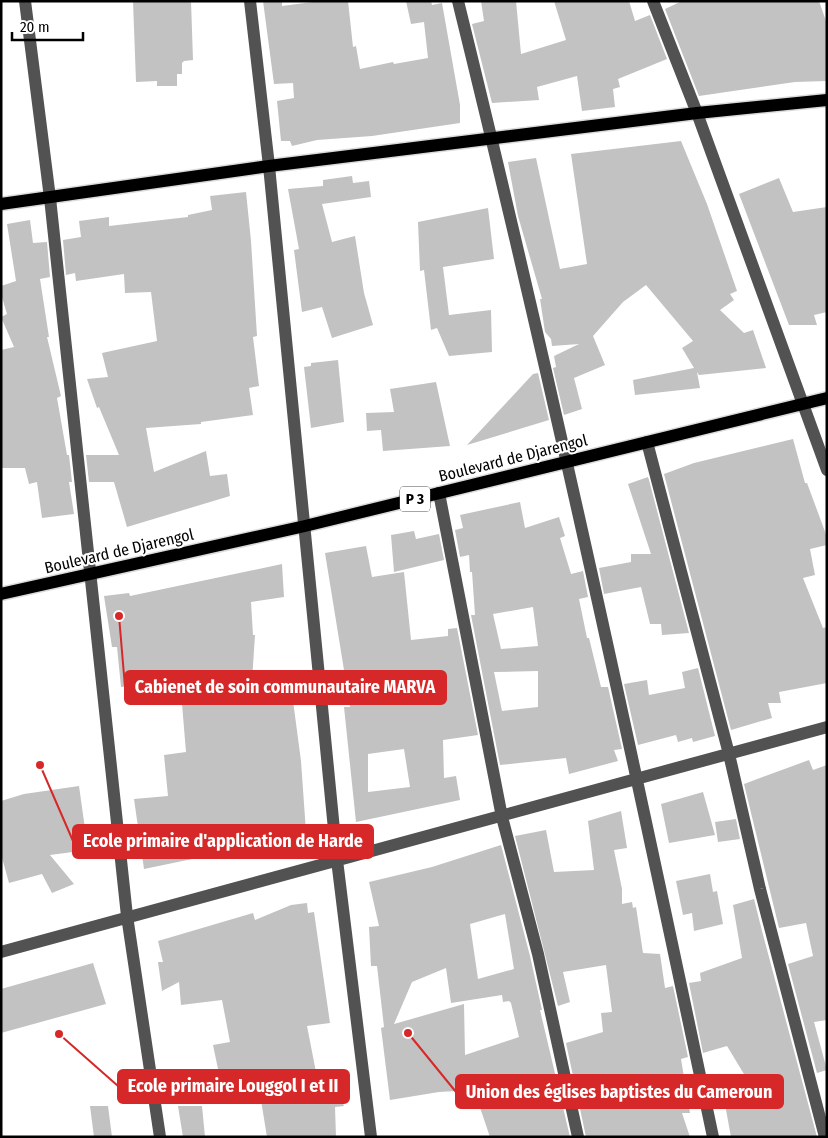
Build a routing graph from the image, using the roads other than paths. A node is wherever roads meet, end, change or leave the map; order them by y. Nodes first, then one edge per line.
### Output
1 (25, 1) edge
2 (250, 1) edge
3 (458, 1) edge
4 (653, 1) edge
5 (827, 100) edge
6 (697, 113) junction
7 (492, 139) junction
8 (269, 166) junction
9 (50, 198) junction
10 (1, 204) edge
11 (827, 398) edge
12 (803, 404) junction
13 (646, 442) junction
14 (566, 461) junction
15 (827, 470) edge
16 (439, 492) junction
17 (305, 526) junction
18 (88, 575) junction
19 (1, 594) edge
20 (827, 727) edge
21 (729, 754) junction
22 (638, 779) junction
23 (502, 817) junction
24 (337, 860) junction
25 (126, 916) junction
26 (1, 952) edge
27 (160, 1137) edge
28 (371, 1137) edge
29 (578, 1137) edge
30 (713, 1137) edge
31 (825, 1137) edge

1 - 9 street
2 - 8 street
3 - 7 street
4 - 6 street
5 - 6 main road
6 - 7 main road
6 - 12 street
7 - 8 main road
7 - 14 street
8 - 9 main road
8 - 17 street
9 - 10 main road
9 - 18 street
11 - 12 main road, Boulevard de Djarengol / P 3
12 - 13 main road, Boulevard de Djarengol / P 3
12 - 15 street
13 - 14 main road, Boulevard de Djarengol / P 3
13 - 21 street
14 - 16 main road, Boulevard de Djarengol / P 3
14 - 22 street
16 - 17 main road, Boulevard de Djarengol / P 3
16 - 23 street
17 - 18 main road, Boulevard de Djarengol / P 3
17 - 24 street
18 - 19 main road, Boulevard de Djarengol / P 3
18 - 25 street
20 - 21 street
21 - 22 street
21 - 31 street
22 - 23 street
22 - 30 street
23 - 24 street
23 - 29 street
24 - 25 street
24 - 28 street
25 - 26 street
25 - 27 street

